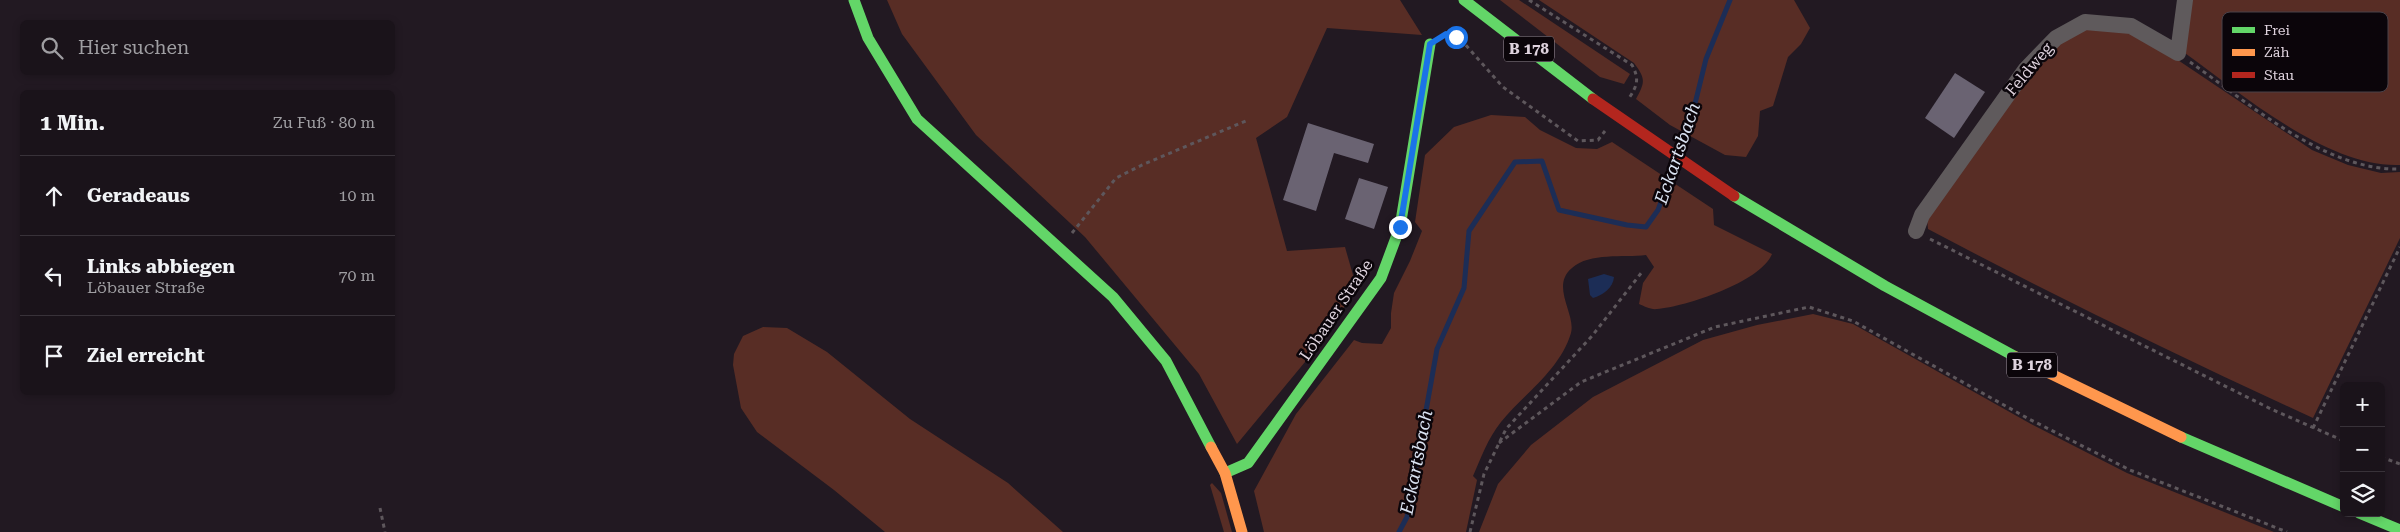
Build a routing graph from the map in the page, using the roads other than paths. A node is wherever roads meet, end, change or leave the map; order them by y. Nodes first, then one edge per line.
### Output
1 (854, 0) edge
2 (1464, 0) edge
3 (2185, 0) edge
4 (1430, 44) road end
5 (1916, 231) road end
6 (1225, 472) junction
7 (2340, 505) edge
8 (2369, 517) edge
9 (2400, 530) edge
10 (1242, 532) edge

1 - 6 main road
2 - 7 main road, B 178, bridge
3 - 5 street, Feldweg
4 - 6 main road, Löbauer Straße
6 - 10 main road
8 - 9 main road

